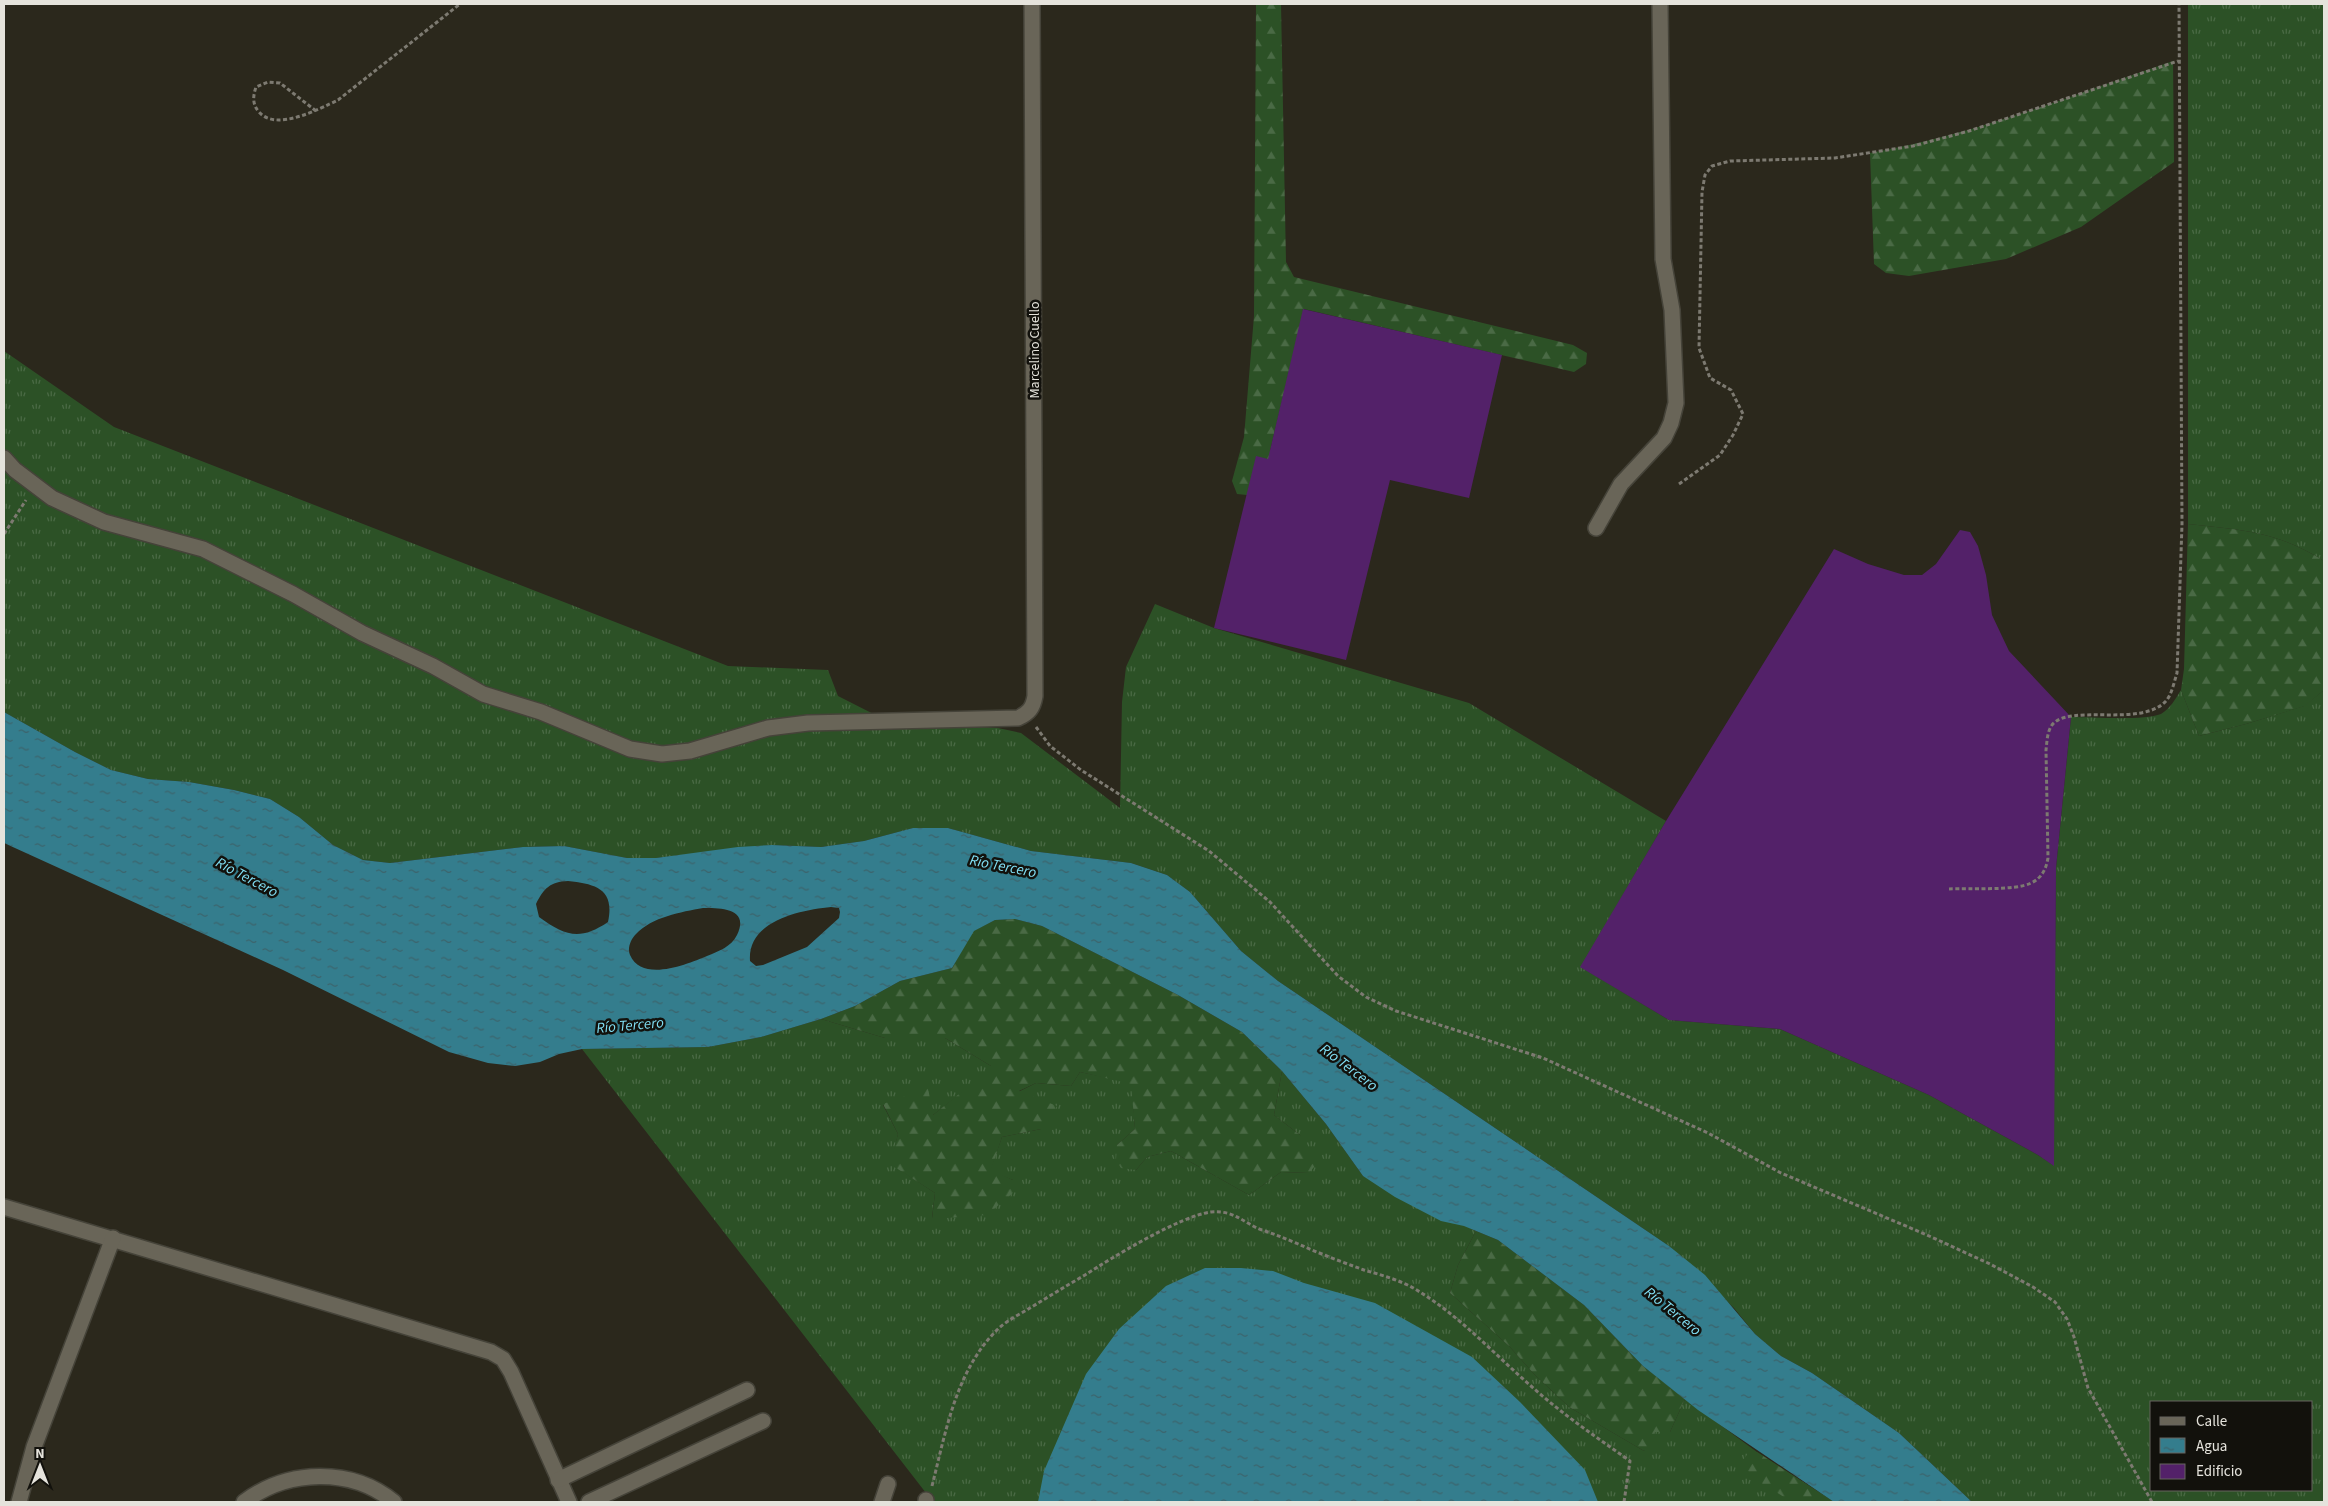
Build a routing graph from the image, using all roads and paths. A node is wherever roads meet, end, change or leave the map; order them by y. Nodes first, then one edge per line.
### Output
1 (460, 4) edge
2 (1032, 4) edge
3 (1660, 4) edge
4 (2179, 4) edge
5 (2178, 60) junction
6 (316, 111) junction
7 (4, 458) edge
8 (1679, 484) dead end
9 (35, 485) junction
10 (1596, 528) dead end
11 (4, 534) edge
12 (1027, 714) junction
13 (1949, 889) dead end
14 (4, 1207) edge
15 (113, 1238) junction
16 (747, 1390) dead end
17 (763, 1421) dead end
18 (558, 1480) junction
19 (888, 1484) dead end
20 (926, 1501) edge
21 (18, 1502) edge
22 (244, 1502) edge
23 (394, 1502) edge
24 (569, 1502) edge
25 (589, 1502) edge
26 (882, 1502) edge
27 (1624, 1502) edge
28 (2152, 1502) edge

1 - 6 path
2 - 12 street, Marcelino Cuello
3 - 10 street
4 - 5 path
5 - 8 path
5 - 13 path
6 - 6 path
7 - 9 street
9 - 11 path
9 - 12 street
12 - 28 path
14 - 15 street
15 - 18 street
15 - 21 street
16 - 18 street
17 - 25 street
18 - 24 street
19 - 26 street
20 - 27 path
22 - 23 street

